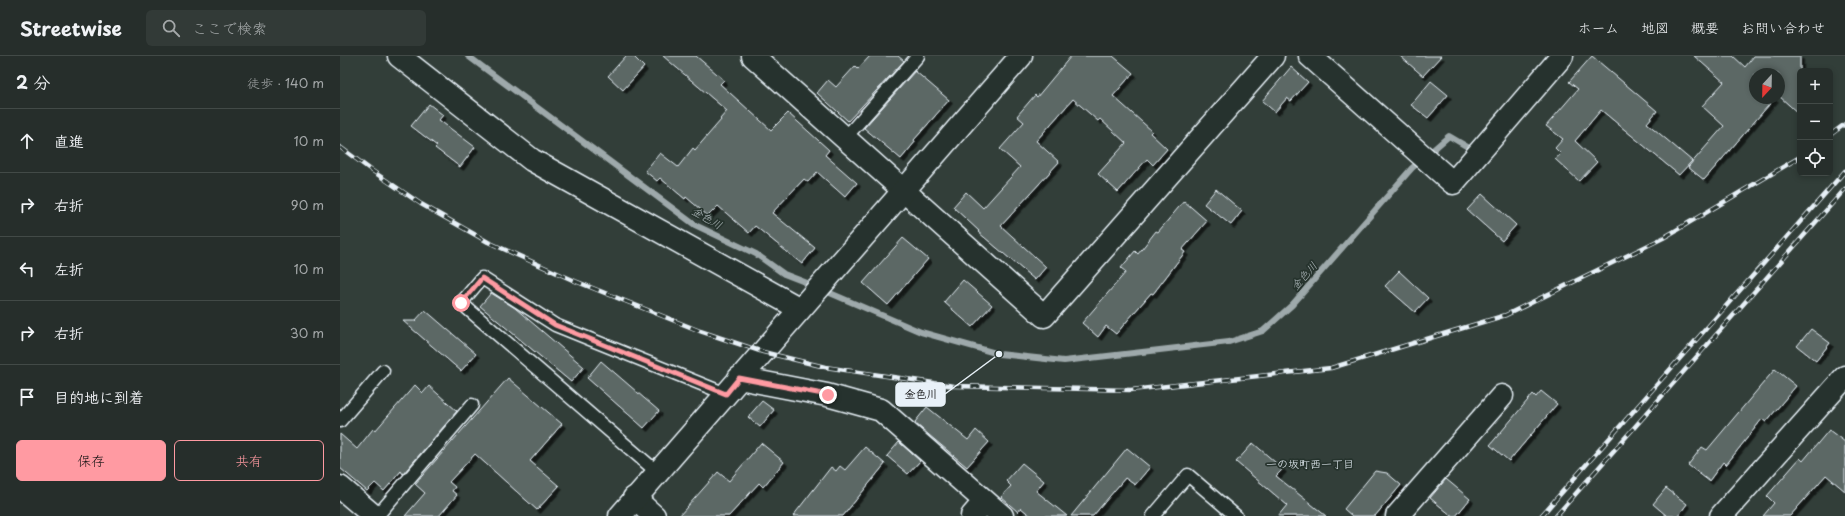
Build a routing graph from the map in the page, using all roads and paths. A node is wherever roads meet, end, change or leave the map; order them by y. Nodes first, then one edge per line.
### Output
1 (399, 56) edge
2 (918, 56) edge
3 (1021, 56) edge
4 (1274, 56) edge
5 (1310, 56) edge
6 (1562, 56) edge
7 (757, 57) edge
8 (845, 138) junction
9 (903, 189) junction
10 (800, 309) junction
11 (383, 371) dead end
12 (1845, 377) edge
13 (732, 386) junction
14 (1502, 396) dead end
15 (472, 405) dead end
16 (340, 421) edge
17 (657, 472) junction
18 (340, 487) edge
19 (634, 498) junction
20 (979, 508) edge
21 (376, 516) edge
22 (620, 516) edge
23 (654, 516) edge
24 (1002, 516) edge
25 (1153, 516) edge
26 (1236, 516) edge
27 (1397, 516) edge
28 (1721, 516) edge

1 - 10 street
2 - 8 lane
3 - 9 street
4 - 9 street
5 - 6 street
7 - 8 street
8 - 9 street
9 - 10 street
10 - 13 street
11 - 16 lane
12 - 28 street
13 - 17 street
13 - 17 lane
13 - 20 street
14 - 27 street
15 - 21 lane
17 - 19 street
18 - 21 street
19 - 22 street
19 - 23 street
20 - 24 street
25 - 26 lane

